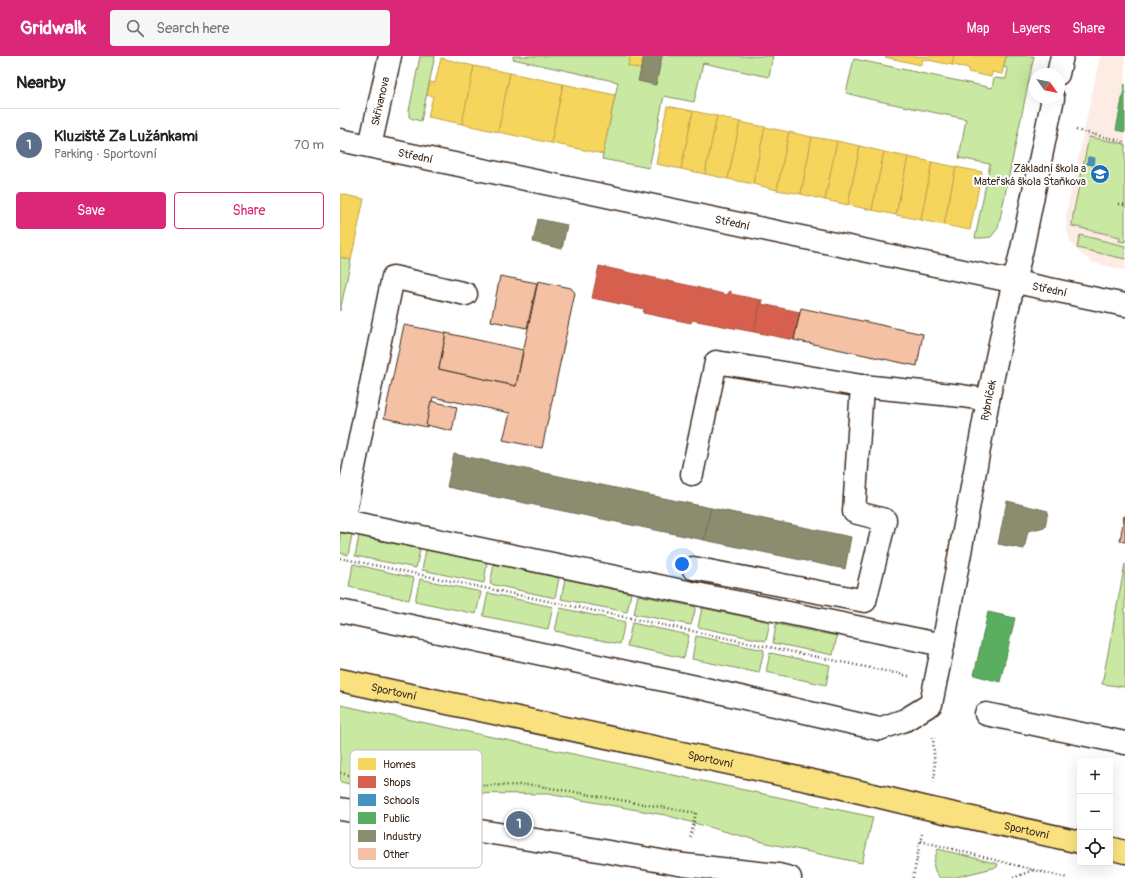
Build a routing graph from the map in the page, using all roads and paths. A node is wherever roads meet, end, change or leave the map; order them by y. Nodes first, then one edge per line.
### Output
1 (390, 56) edge
2 (1062, 56) edge
3 (1059, 68) edge
4 (1052, 104) edge
5 (1076, 130) dead end
6 (340, 140) edge
7 (1125, 142) edge
8 (370, 146) junction
9 (1119, 204) dead end
10 (1125, 205) edge
11 (1014, 282) junction
12 (466, 294) dead end
13 (1125, 305) edge
14 (862, 386) junction
15 (988, 400) junction
16 (692, 474) dead end
17 (342, 520) edge
18 (340, 558) edge
19 (693, 568) dead end
20 (340, 611) edge
21 (943, 645) junction
22 (340, 680) edge
23 (936, 682) junction
24 (931, 704) junction
25 (986, 714) dead end
26 (1125, 743) edge
27 (340, 773) edge
28 (935, 773) dead end
29 (350, 775) edge
30 (482, 785) edge
31 (340, 809) edge
32 (350, 811) edge
33 (482, 831) edge
34 (921, 841) dead end
35 (1077, 841) edge
36 (1113, 849) edge
37 (1125, 852) edge
38 (684, 865) junction
39 (1034, 870) junction
40 (790, 878) edge
41 (1013, 878) edge
42 (1068, 878) edge

1 - 8 street, Skřivanova
2 - 3 street
4 - 11 street, Rybníček
5 - 7 path
6 - 8 street, Střední
8 - 11 street, Střední
9 - 10 path
11 - 13 street, Střední
11 - 15 street, Rybníček
12 - 17 street
14 - 15 street
14 - 16 street
14 - 19 street
15 - 21 street, Rybníček
17 - 21 street
18 - 23 path
20 - 24 street
21 - 23 street, Rybníček
22 - 35 main road, Sportovní
23 - 24 street, Rybníček
24 - 28 path
25 - 26 street
27 - 29 path
30 - 38 path
31 - 32 street
33 - 38 street
34 - 39 path
36 - 37 main road
38 - 40 street
39 - 41 path
39 - 42 path

